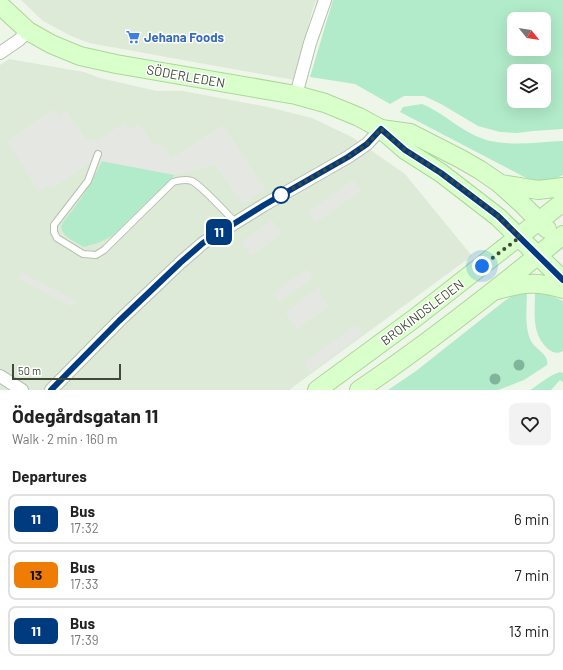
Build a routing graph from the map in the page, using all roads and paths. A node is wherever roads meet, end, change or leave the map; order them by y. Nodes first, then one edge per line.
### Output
1 (325, 0) edge
2 (0, 5) edge
3 (28, 31) junction
4 (0, 53) edge
5 (296, 95) junction
6 (381, 129) junction
7 (98, 154) dead end
8 (499, 183) junction
9 (563, 187) edge
10 (563, 202) edge
11 (539, 221) junction
12 (235, 222) junction
13 (520, 237) junction
14 (561, 240) edge
15 (538, 255) junction
16 (563, 280) edge
17 (563, 289) edge
18 (493, 292) junction
19 (0, 376) edge
20 (22, 390) edge
21 (51, 390) edge
22 (317, 390) edge
23 (359, 390) edge

1 - 5 street
2 - 3 main road, SÖDERLEDEN
3 - 4 street
3 - 5 main road, SÖDERLEDEN
5 - 6 main road, SÖDERLEDEN
6 - 8 main road, SÖDERLEDEN
6 - 12 street
6 - 13 main road, SÖDERLEDEN
7 - 12 lane
8 - 9 main road
8 - 11 main road, SÖDERLEDEN
10 - 11 main road, BROKINDSLEDEN
11 - 13 main road, BROKINDSLEDEN
11 - 14 main road, SÖDERLEDEN
12 - 21 street
13 - 15 main road, SÖDERLEDEN
13 - 22 main road, BROKINDSLEDEN
14 - 15 main road, BROKINDSLEDEN
15 - 16 main road, SÖDERLEDEN
15 - 18 main road, BROKINDSLEDEN
17 - 18 main road
18 - 23 main road, BROKINDSLEDEN
19 - 20 street

